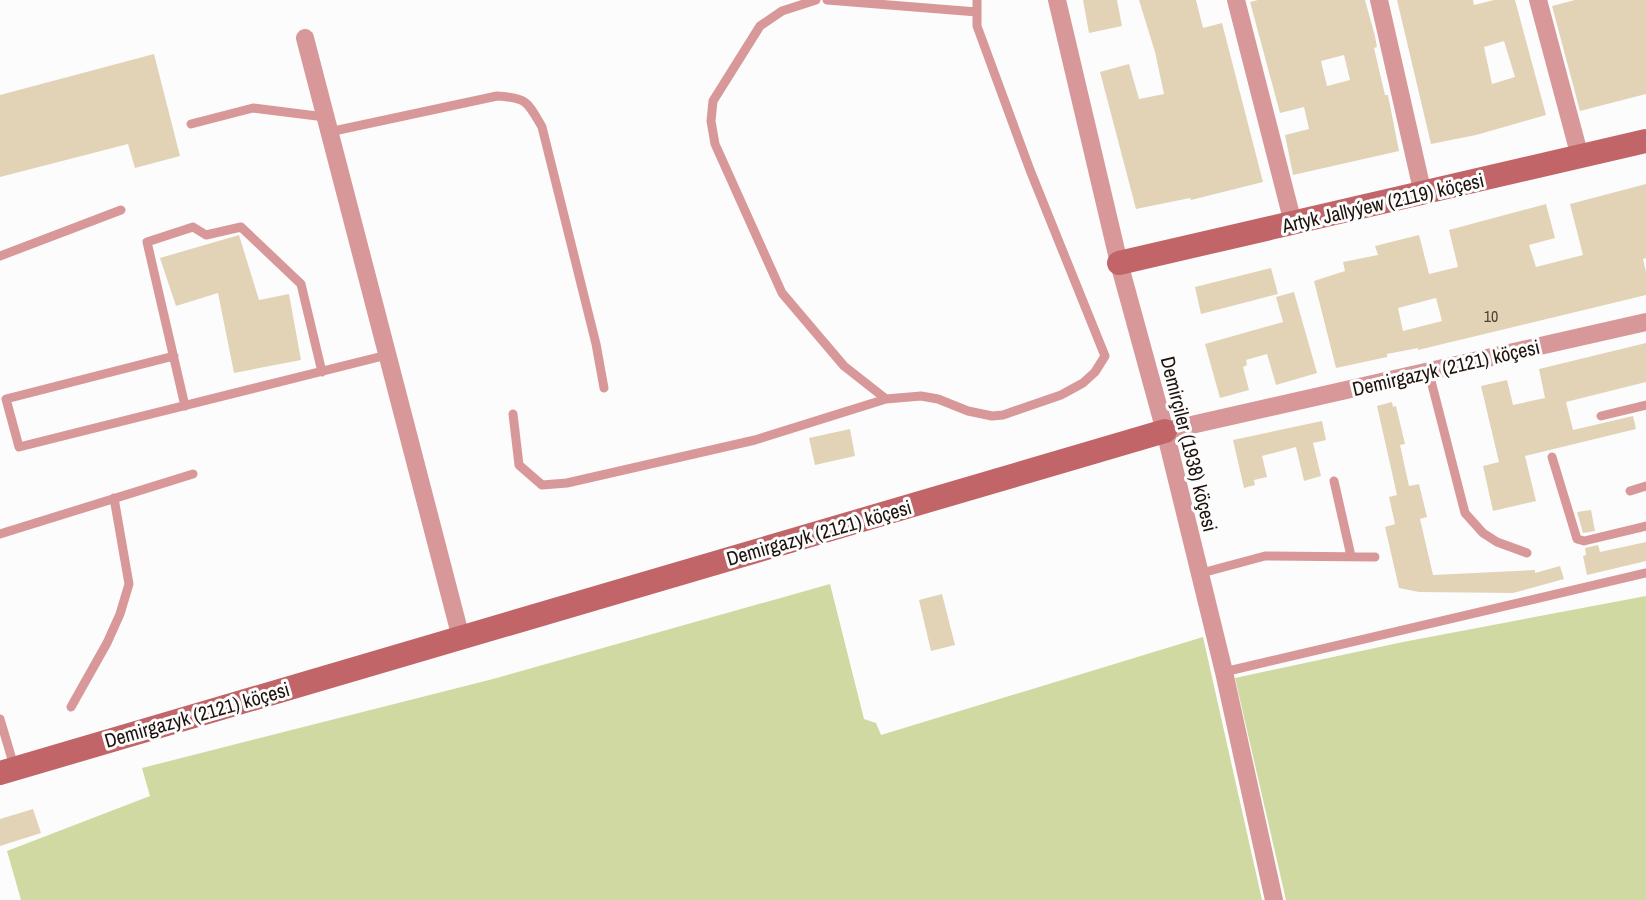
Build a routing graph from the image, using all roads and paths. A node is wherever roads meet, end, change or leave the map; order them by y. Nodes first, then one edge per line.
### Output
1 (816, 0) edge
2 (827, 0) edge
3 (977, 0) edge
4 (1057, 0) edge
5 (1236, 0) edge
6 (1379, 0) edge
7 (1538, 0) edge
8 (977, 12) junction
9 (305, 38) dead end
10 (191, 124) dead end
11 (327, 124) junction
12 (1646, 141) edge
13 (1580, 157) junction
14 (1423, 194) junction
15 (121, 210) dead end
16 (1293, 223) junction
17 (0, 256) edge
18 (1119, 263) junction
19 (1646, 322) edge
20 (387, 355) junction
21 (174, 356) junction
22 (322, 372) junction
23 (1429, 373) junction
24 (604, 388) dead end
25 (3, 397) edge
26 (886, 399) junction
27 (1646, 405) edge
28 (185, 406) junction
29 (513, 414) dead end
30 (1601, 416) dead end
31 (1165, 431) junction
32 (1552, 457) dead end
33 (193, 474) dead end
34 (1334, 481) dead end
35 (1646, 486) edge
36 (1630, 491) dead end
37 (114, 498) junction
38 (1646, 526) edge
39 (0, 534) edge
40 (1527, 553) dead end
41 (1351, 556) junction
42 (1375, 557) dead end
43 (1646, 573) edge
44 (1198, 574) junction
45 (461, 638) junction
46 (1224, 672) junction
47 (71, 707) dead end
48 (0, 719) edge
49 (8, 771) edge
50 (1274, 900) edge

1 - 26 lane
2 - 8 lane
3 - 8 lane
4 - 18 street, Demirçiler (1938) köçesi
5 - 16 street
6 - 14 street
7 - 13 street
8 - 26 lane
9 - 11 street
10 - 11 lane
11 - 20 street
11 - 24 lane
12 - 13 street, Artyk Jallyýew (2119) köçesi
13 - 14 street, Artyk Jallyýew (2119) köçesi
14 - 16 street, Artyk Jallyýew (2119) köçesi
15 - 17 lane
16 - 18 street, Artyk Jallyýew (2119) köçesi
18 - 31 street, Demirçiler (1938) köçesi
19 - 23 street, Demirgazyk (2121) köçesi
20 - 22 lane
20 - 45 street
21 - 22 lane
21 - 25 lane
21 - 28 lane
22 - 28 lane
23 - 31 street, Demirgazyk (2121) köçesi
23 - 40 lane
25 - 28 lane
26 - 29 lane
27 - 30 lane
31 - 44 street, Demirçiler (1938) köçesi
31 - 45 street, Demirgazyk (2121) köçesi
32 - 38 lane
33 - 37 lane
34 - 41 lane
35 - 36 lane
37 - 39 lane
37 - 47 lane
41 - 42 lane
41 - 44 lane
43 - 46 lane
44 - 46 street, Demirçiler (1938) köçesi
45 - 49 street, Demirgazyk (2121) köçesi
46 - 50 street, Demirçiler (1938) köçesi
48 - 49 lane

